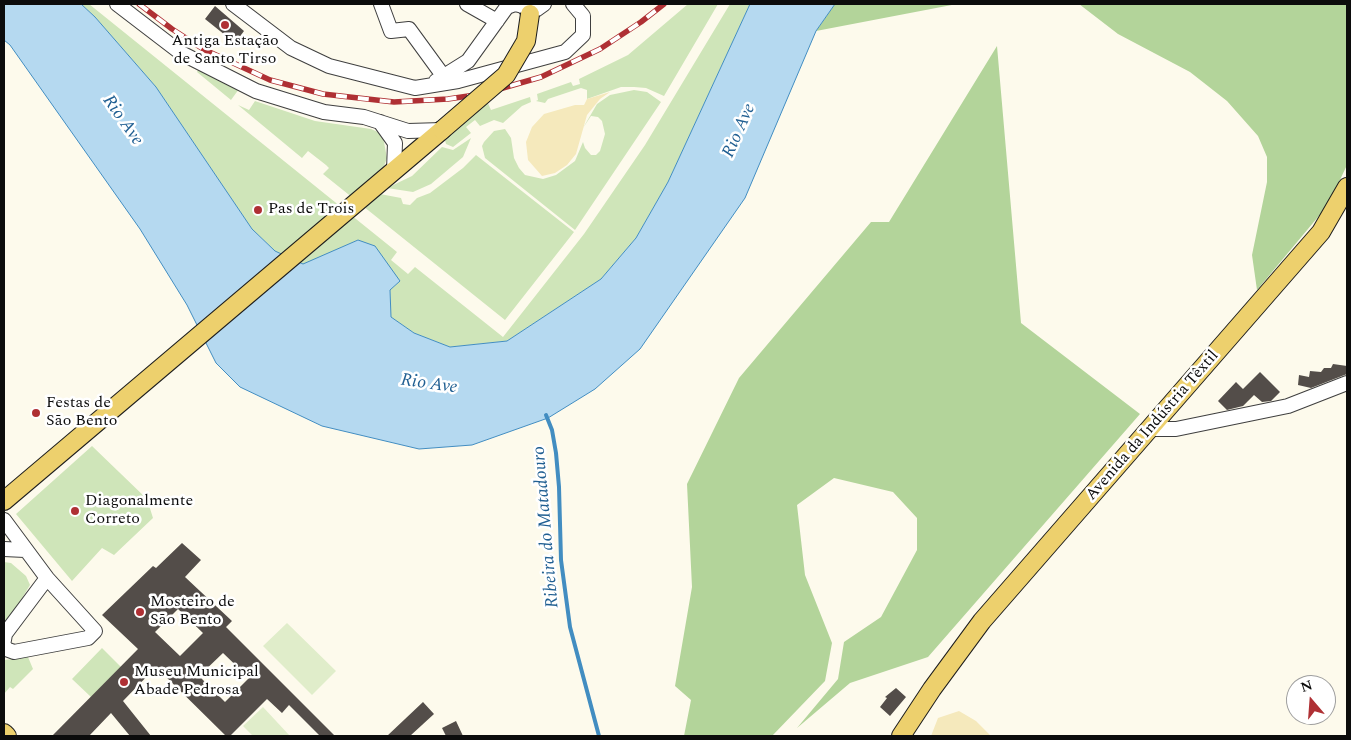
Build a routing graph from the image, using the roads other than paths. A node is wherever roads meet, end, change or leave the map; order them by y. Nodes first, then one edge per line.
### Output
1 (116, 4) edge
2 (233, 4) edge
3 (381, 4) edge
4 (467, 4) edge
5 (572, 4) edge
6 (508, 5) edge
7 (535, 7) edge
8 (497, 21) junction
9 (468, 61) junction
10 (444, 77) junction
11 (469, 79) junction
12 (426, 86) junction
13 (380, 122) junction
14 (442, 130) junction
15 (389, 175) junction
16 (1347, 187) edge
17 (1347, 383) edge
18 (1150, 429) junction
19 (4, 501) edge
20 (4, 520) edge
21 (4, 549) edge
22 (26, 550) junction
23 (47, 578) junction
24 (4, 640) edge
25 (4, 645) edge
26 (952, 661) junction
27 (4, 733) edge
28 (7, 736) edge
29 (901, 736) edge
30 (912, 736) edge

1 - 13 street
2 - 12 street
3 - 10 street
4 - 8 street
5 - 11 street
6 - 7 street
6 - 8 street
7 - 14 main road, bridge
8 - 9 street
9 - 10 street
9 - 11 street
10 - 12 street
11 - 12 street
13 - 14 street
13 - 15 street
14 - 15 main road
15 - 19 main road
16 - 18 main road, Avenida da Indústria Têxtil
17 - 18 street
18 - 26 main road, Avenida da Indústria Têxtil
20 - 22 street
21 - 22 street
22 - 23 street
23 - 24 street
23 - 25 street
26 - 29 main road
26 - 30 main road
27 - 28 main road

